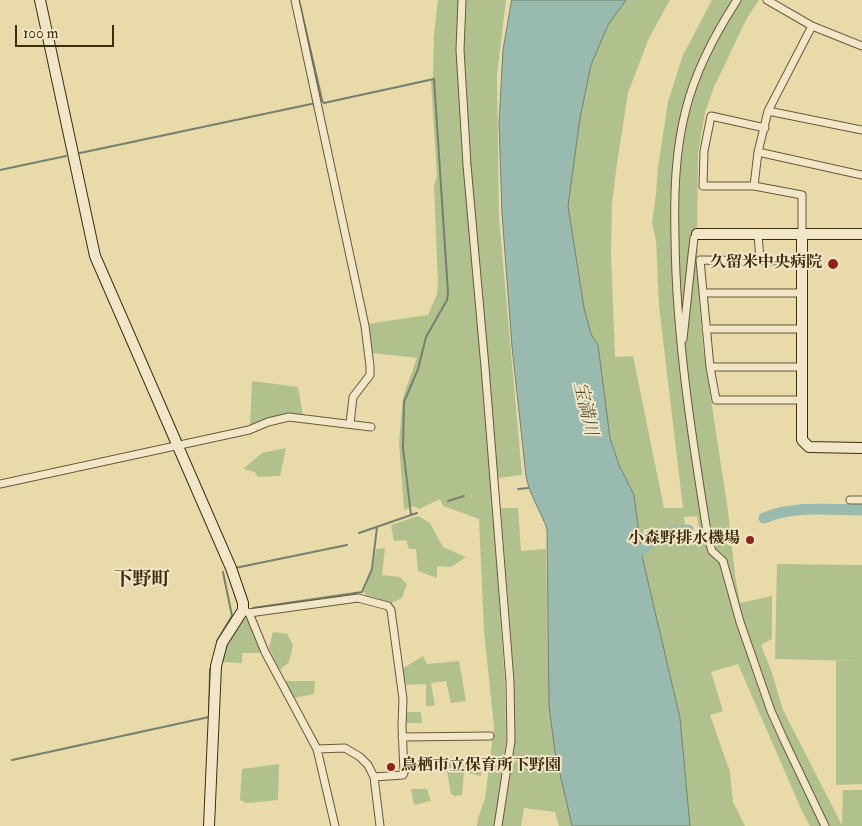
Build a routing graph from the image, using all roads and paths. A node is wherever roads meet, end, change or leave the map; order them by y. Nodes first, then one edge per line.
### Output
1 (40, 0) edge
2 (295, 0) edge
3 (462, 0) edge
4 (737, 0) edge
5 (767, 0) edge
6 (812, 26) junction
7 (862, 46) edge
8 (768, 111) junction
9 (765, 128) junction
10 (862, 130) edge
11 (758, 152) junction
12 (862, 175) edge
13 (754, 186) junction
14 (697, 234) joint
15 (758, 234) junction
16 (802, 234) junction
17 (862, 234) edge
18 (760, 260) junction
19 (801, 261) junction
20 (703, 293) junction
21 (801, 293) junction
22 (706, 328) junction
23 (801, 329) junction
24 (681, 340) junction
25 (710, 366) junction
26 (800, 367) junction
27 (801, 400) junction
28 (350, 424) junction
29 (370, 427) dead end
30 (177, 446) junction
31 (862, 448) edge
32 (0, 484) edge
33 (850, 500) dead end
34 (862, 500) edge
35 (246, 611) junction
36 (402, 736) junction
37 (490, 736) dead end
38 (316, 749) junction
39 (374, 777) junction
40 (208, 826) edge
41 (335, 826) edge
42 (380, 826) edge
43 (498, 826) edge
44 (825, 826) edge

1 - 30 street
2 - 28 street
3 - 43 street
4 - 24 street
5 - 6 street
6 - 7 street
6 - 8 street
8 - 9 street
8 - 10 street
9 - 11 street
9 - 13 street
11 - 12 street
11 - 13 street
13 - 16 street
14 - 15 street
14 - 24 street
15 - 16 street
15 - 18 street
16 - 17 street
16 - 19 street
18 - 19 street
18 - 20 street
19 - 21 street
20 - 21 street
20 - 22 street
21 - 23 street
22 - 23 street
22 - 25 street
23 - 26 street
24 - 44 street
25 - 26 street
25 - 27 street
26 - 27 street
27 - 31 street
28 - 29 street
28 - 30 street
30 - 32 street
30 - 35 street
33 - 34 street
35 - 36 street
35 - 38 street
35 - 40 street
36 - 37 street
36 - 39 street
38 - 39 street
38 - 41 street
39 - 42 street

